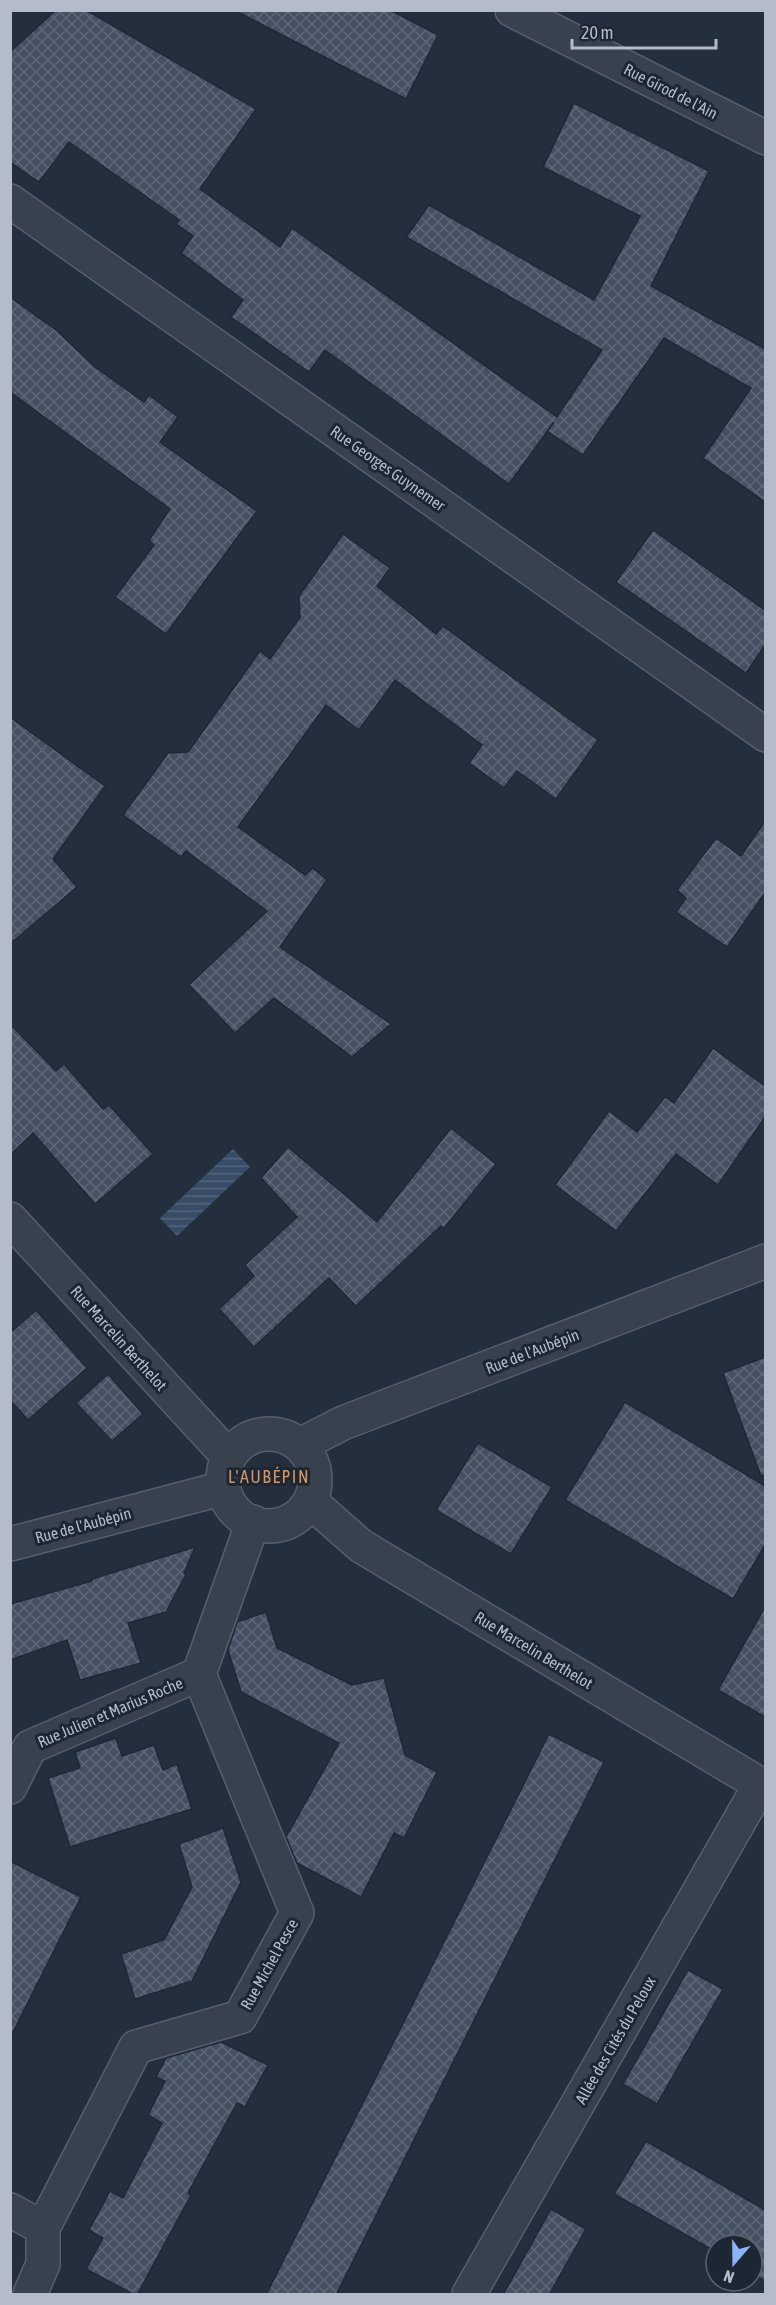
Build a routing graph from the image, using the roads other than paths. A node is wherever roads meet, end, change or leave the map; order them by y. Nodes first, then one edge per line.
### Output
1 (512, 10) edge
2 (765, 138) edge
3 (10, 201) edge
4 (765, 735) edge
5 (10, 1219) edge
6 (765, 1261) edge
7 (300, 1445) junction
8 (227, 1473) junction
9 (310, 1502) junction
10 (253, 1522) junction
11 (10, 1544) edge
12 (199, 1674) junction
13 (10, 1787) edge
14 (763, 1787) edge
15 (10, 2210) edge
16 (43, 2228) junction
17 (30, 2295) edge
18 (469, 2295) edge

1 - 2 street, Rue Girod de l'Ain
3 - 4 street, Rue Georges Guynemer
5 - 8 street, Rue Marcelin Berthelot
6 - 7 street, Rue de l'Aubépin
7 - 8 street
7 - 9 street
8 - 10 street
8 - 11 street, Rue de l'Aubépin
9 - 10 street
9 - 14 street, Rue Marcelin Berthelot
10 - 12 street
12 - 13 street, Rue Julien et Marius Roche
12 - 16 street, Rue Michel Pesce
14 - 18 street, Allée des Cités du Peloux
15 - 16 street
16 - 17 street, Rue Michel Pesce

